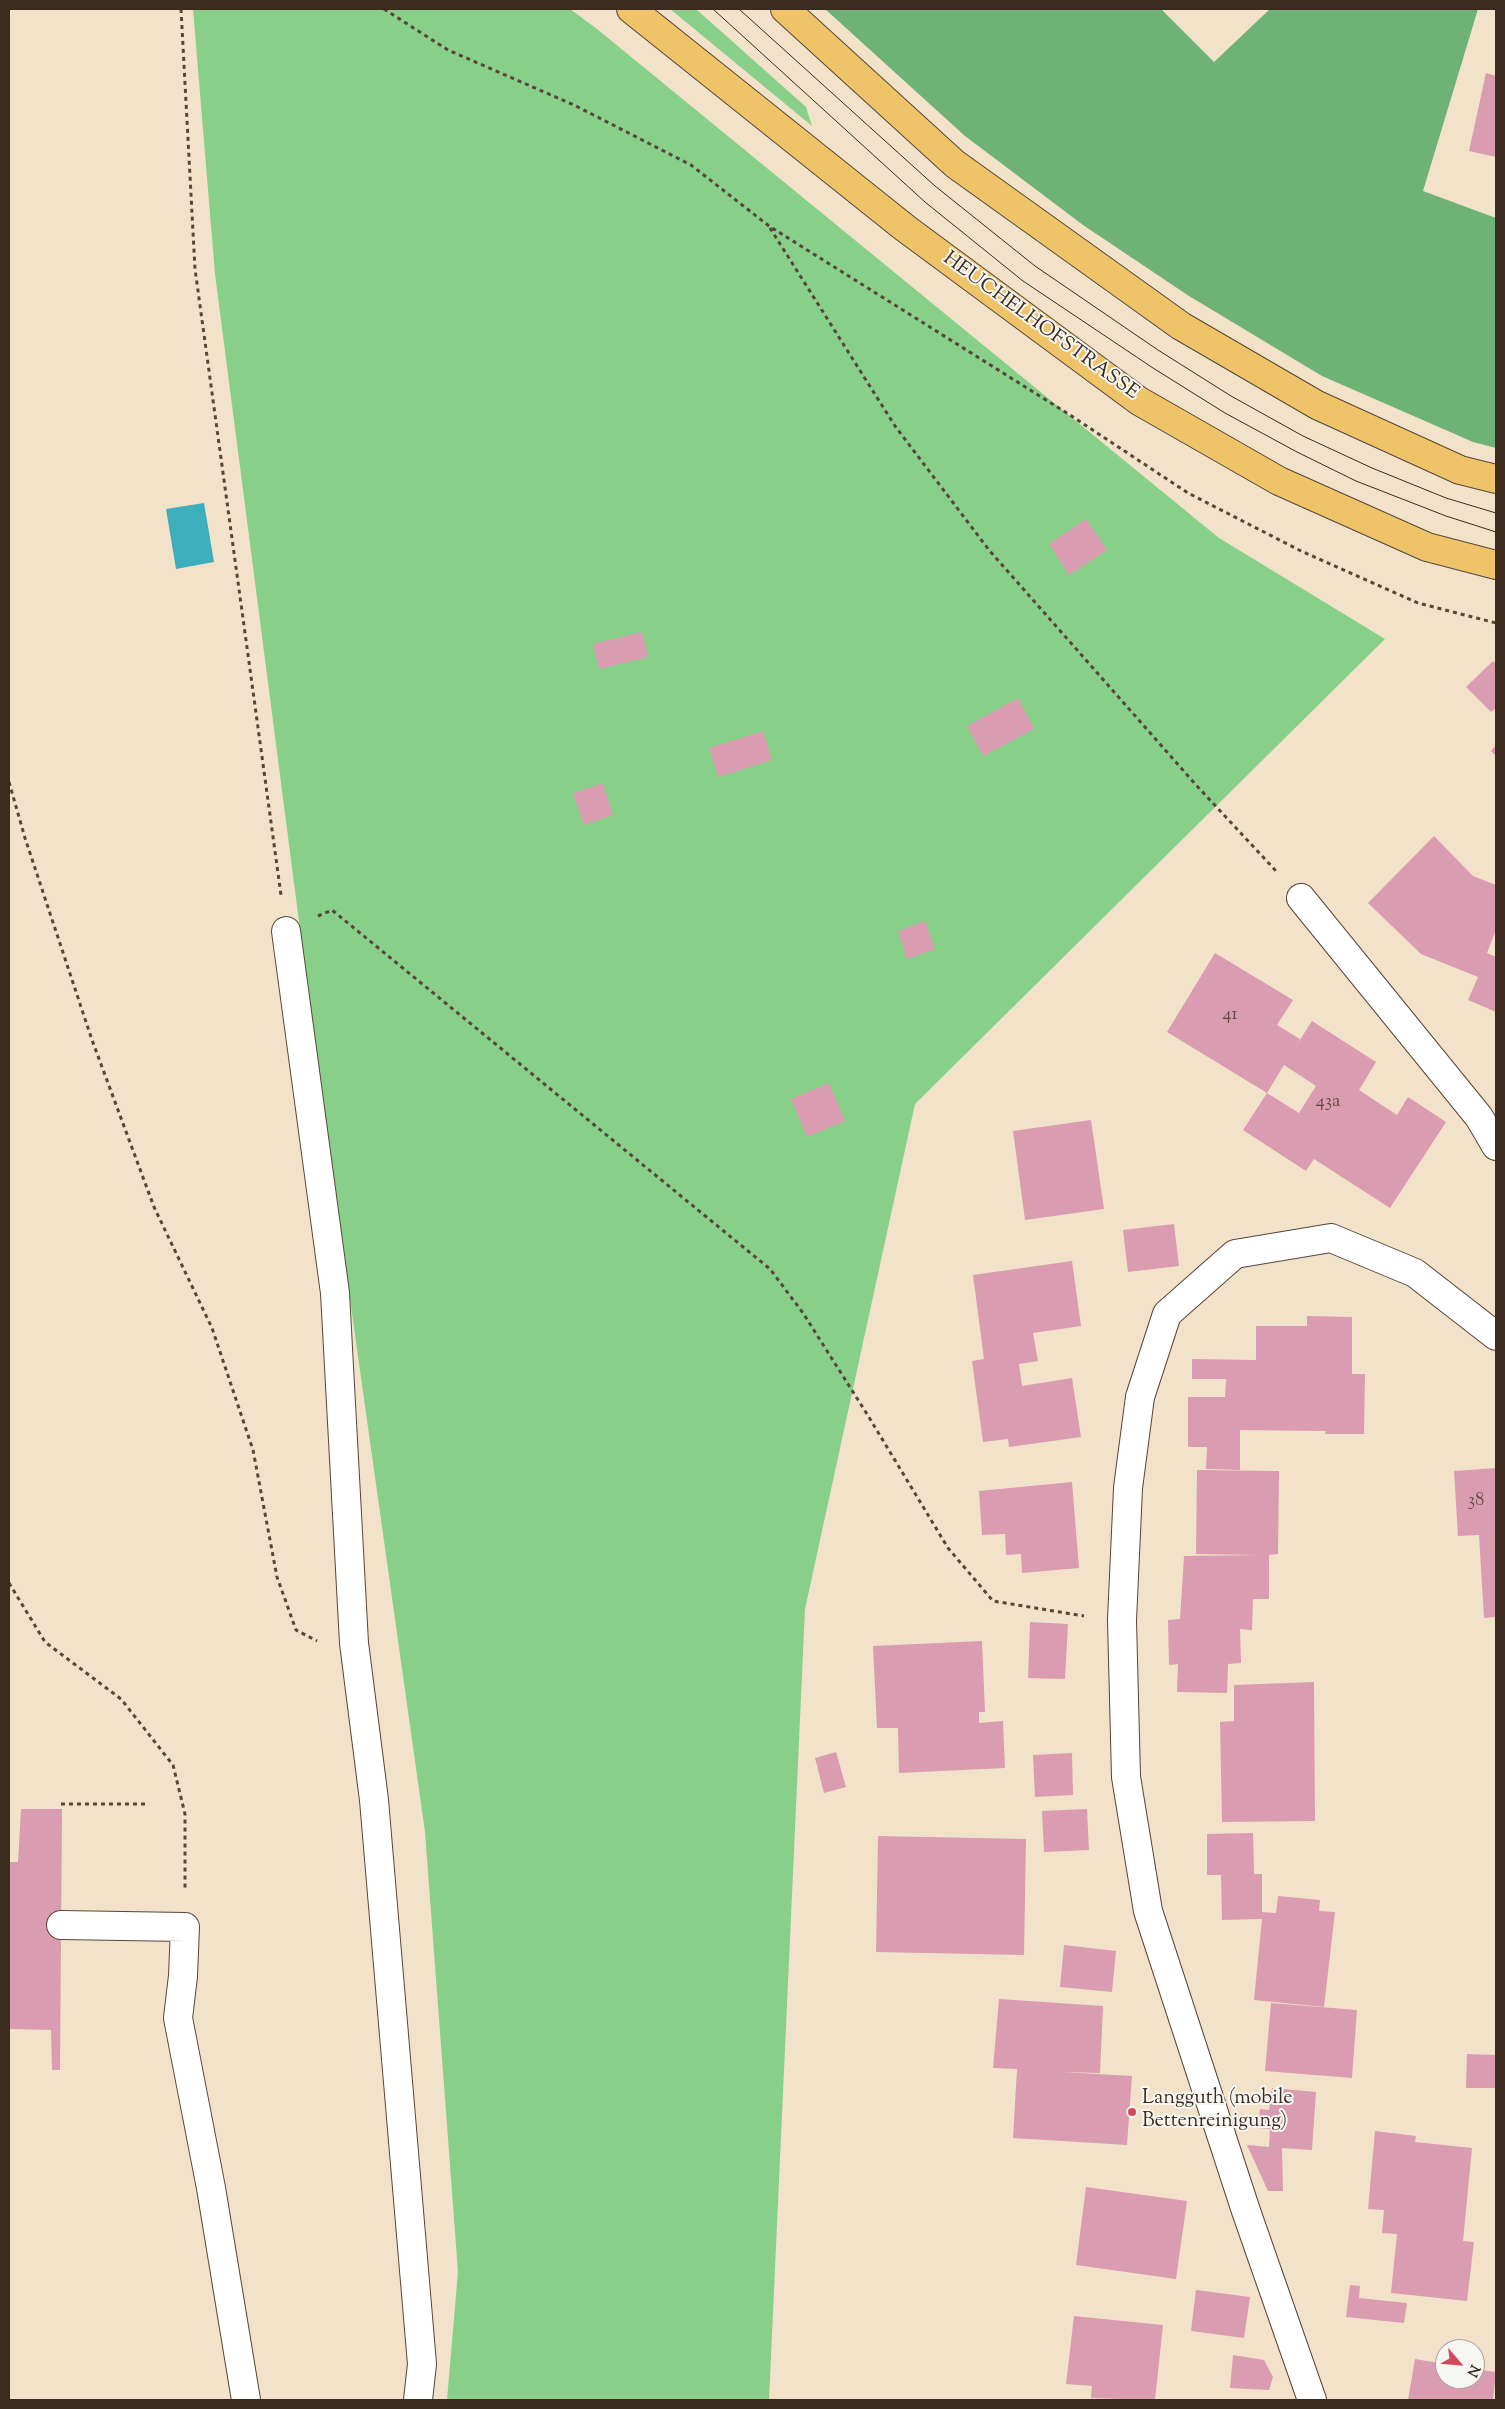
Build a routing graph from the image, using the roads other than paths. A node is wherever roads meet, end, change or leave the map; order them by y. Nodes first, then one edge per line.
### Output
1 (631, 9) edge
2 (785, 9) edge
3 (1496, 479) edge
4 (1496, 565) edge
5 (1301, 898) road end
6 (286, 931) road end
7 (1496, 1146) edge
8 (1496, 1336) edge
9 (61, 1925) dead end
10 (246, 2400) edge
11 (418, 2400) edge
12 (1312, 2400) edge

1 - 4 main road, HEUCHELHOFSTRASSE
2 - 3 main road
5 - 7 street
6 - 11 street
8 - 12 street
9 - 10 street

